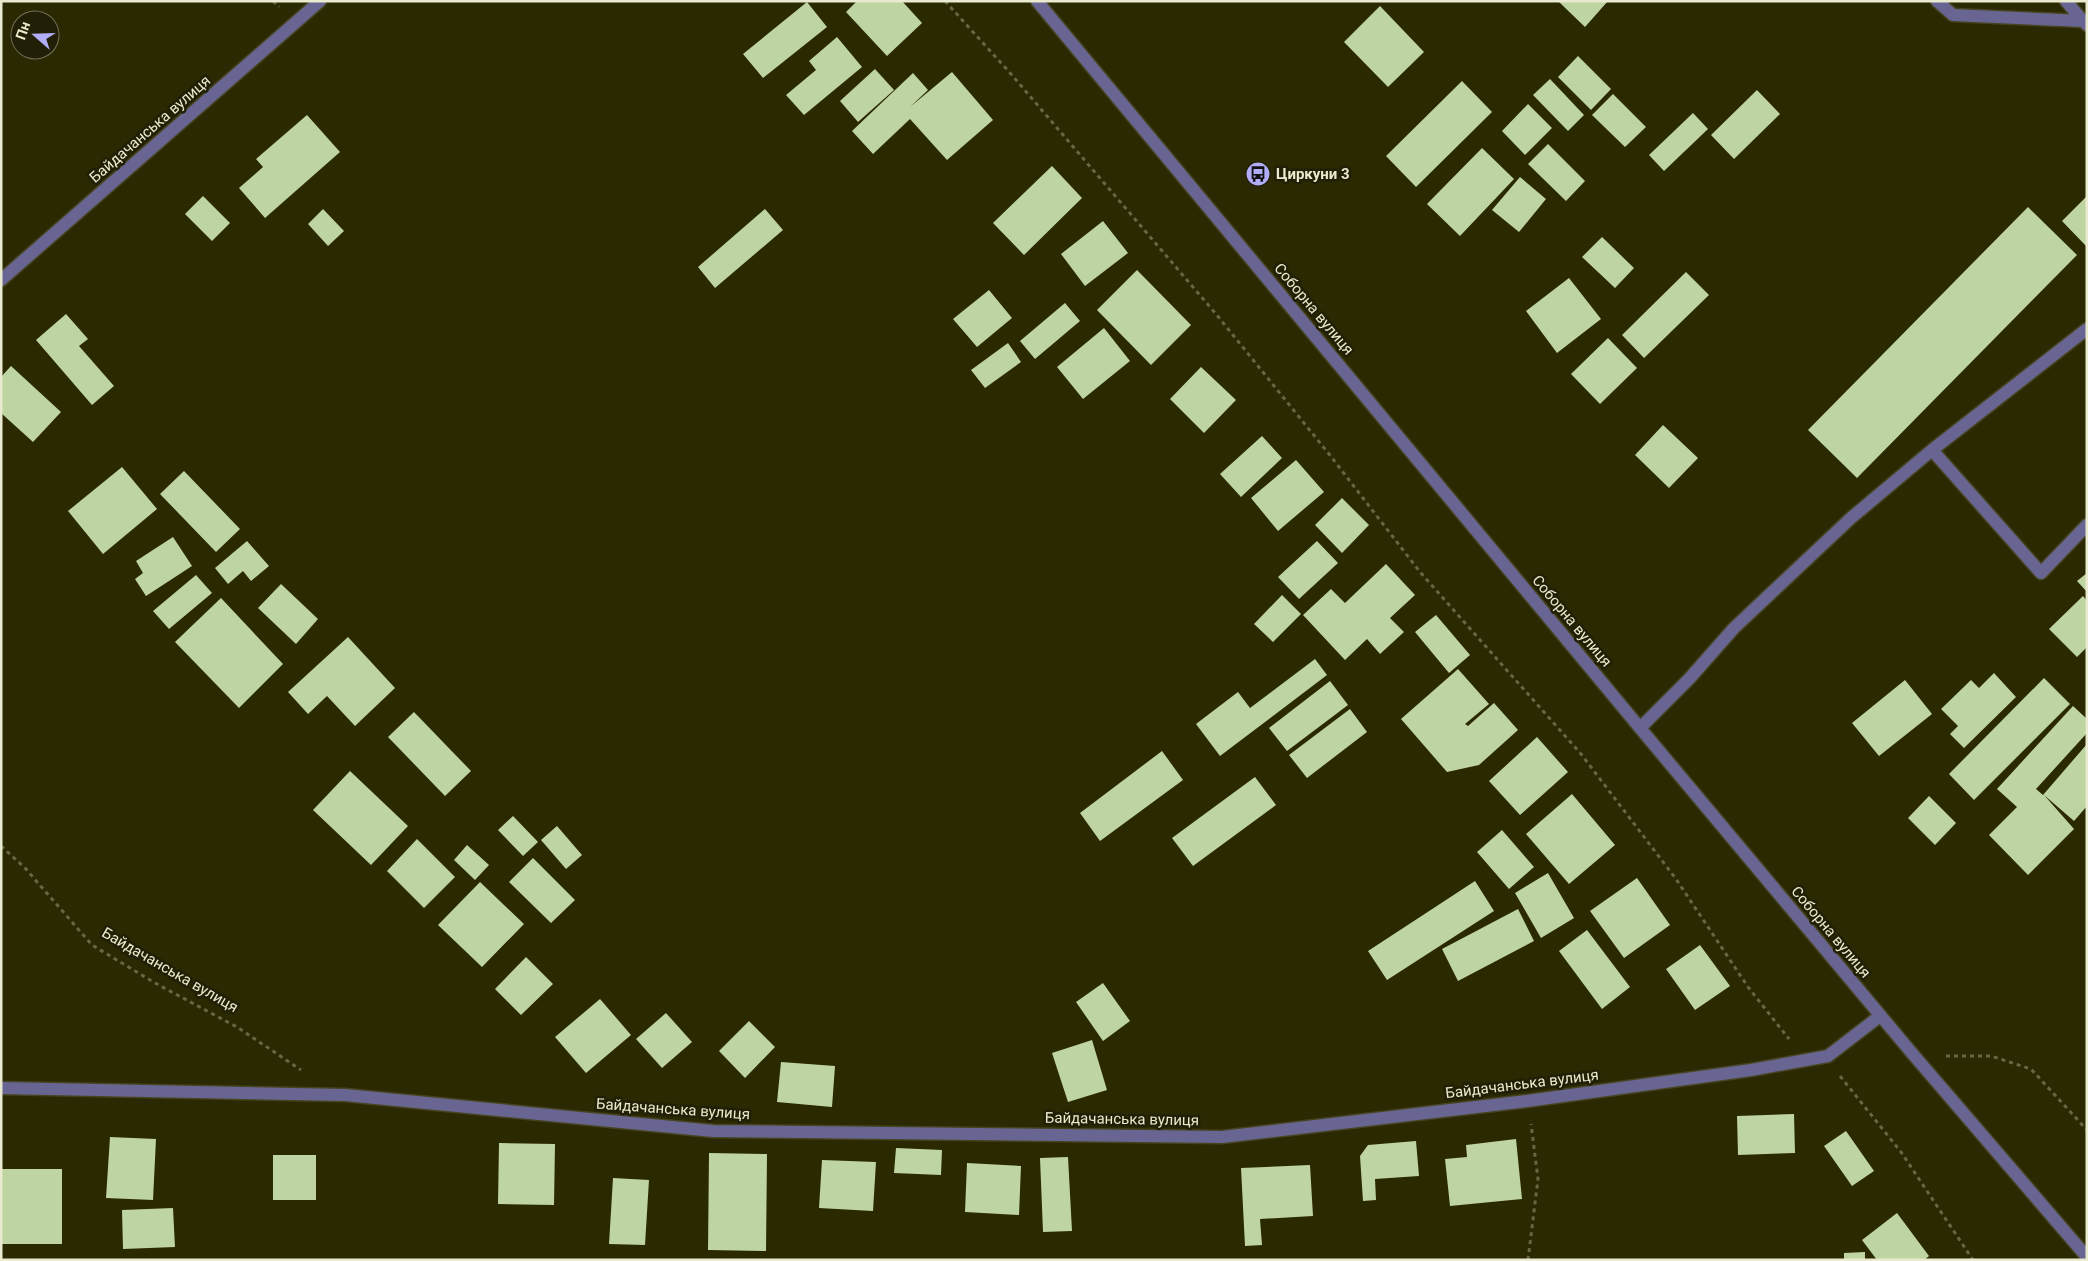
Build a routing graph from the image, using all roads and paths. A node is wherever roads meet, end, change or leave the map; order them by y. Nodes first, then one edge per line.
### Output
1 (320, 1) edge
2 (945, 1) edge
3 (1037, 1) edge
4 (1937, 1) edge
5 (2066, 1) edge
6 (2085, 23) edge
7 (1, 280) edge
8 (2087, 329) edge
9 (1932, 450) junction
10 (2087, 525) edge
11 (1640, 728) junction
12 (1, 846) edge
13 (1880, 1016) junction
14 (1911, 1052) junction
15 (1828, 1056) junction
16 (304, 1071) dead end
17 (1, 1088) edge
18 (1527, 1101) junction
19 (2087, 1130) edge
20 (2087, 1257) edge
21 (1528, 1260) edge
22 (1973, 1260) edge

1 - 7 street, Байдачанська вулиця
2 - 15 path
3 - 11 street, Соборна вулиця
4 - 6 street
5 - 6 street
8 - 9 street
9 - 10 street
9 - 11 street
11 - 13 street, Соборна вулиця
12 - 16 path, Байдачанська вулиця
13 - 14 street, Соборна вулиця
13 - 15 street, Байдачанська вулиця
14 - 19 path
14 - 20 street, Соборна вулиця
15 - 18 street, Байдачанська вулиця
15 - 22 path
17 - 18 street, Байдачанська вулиця
18 - 21 path

